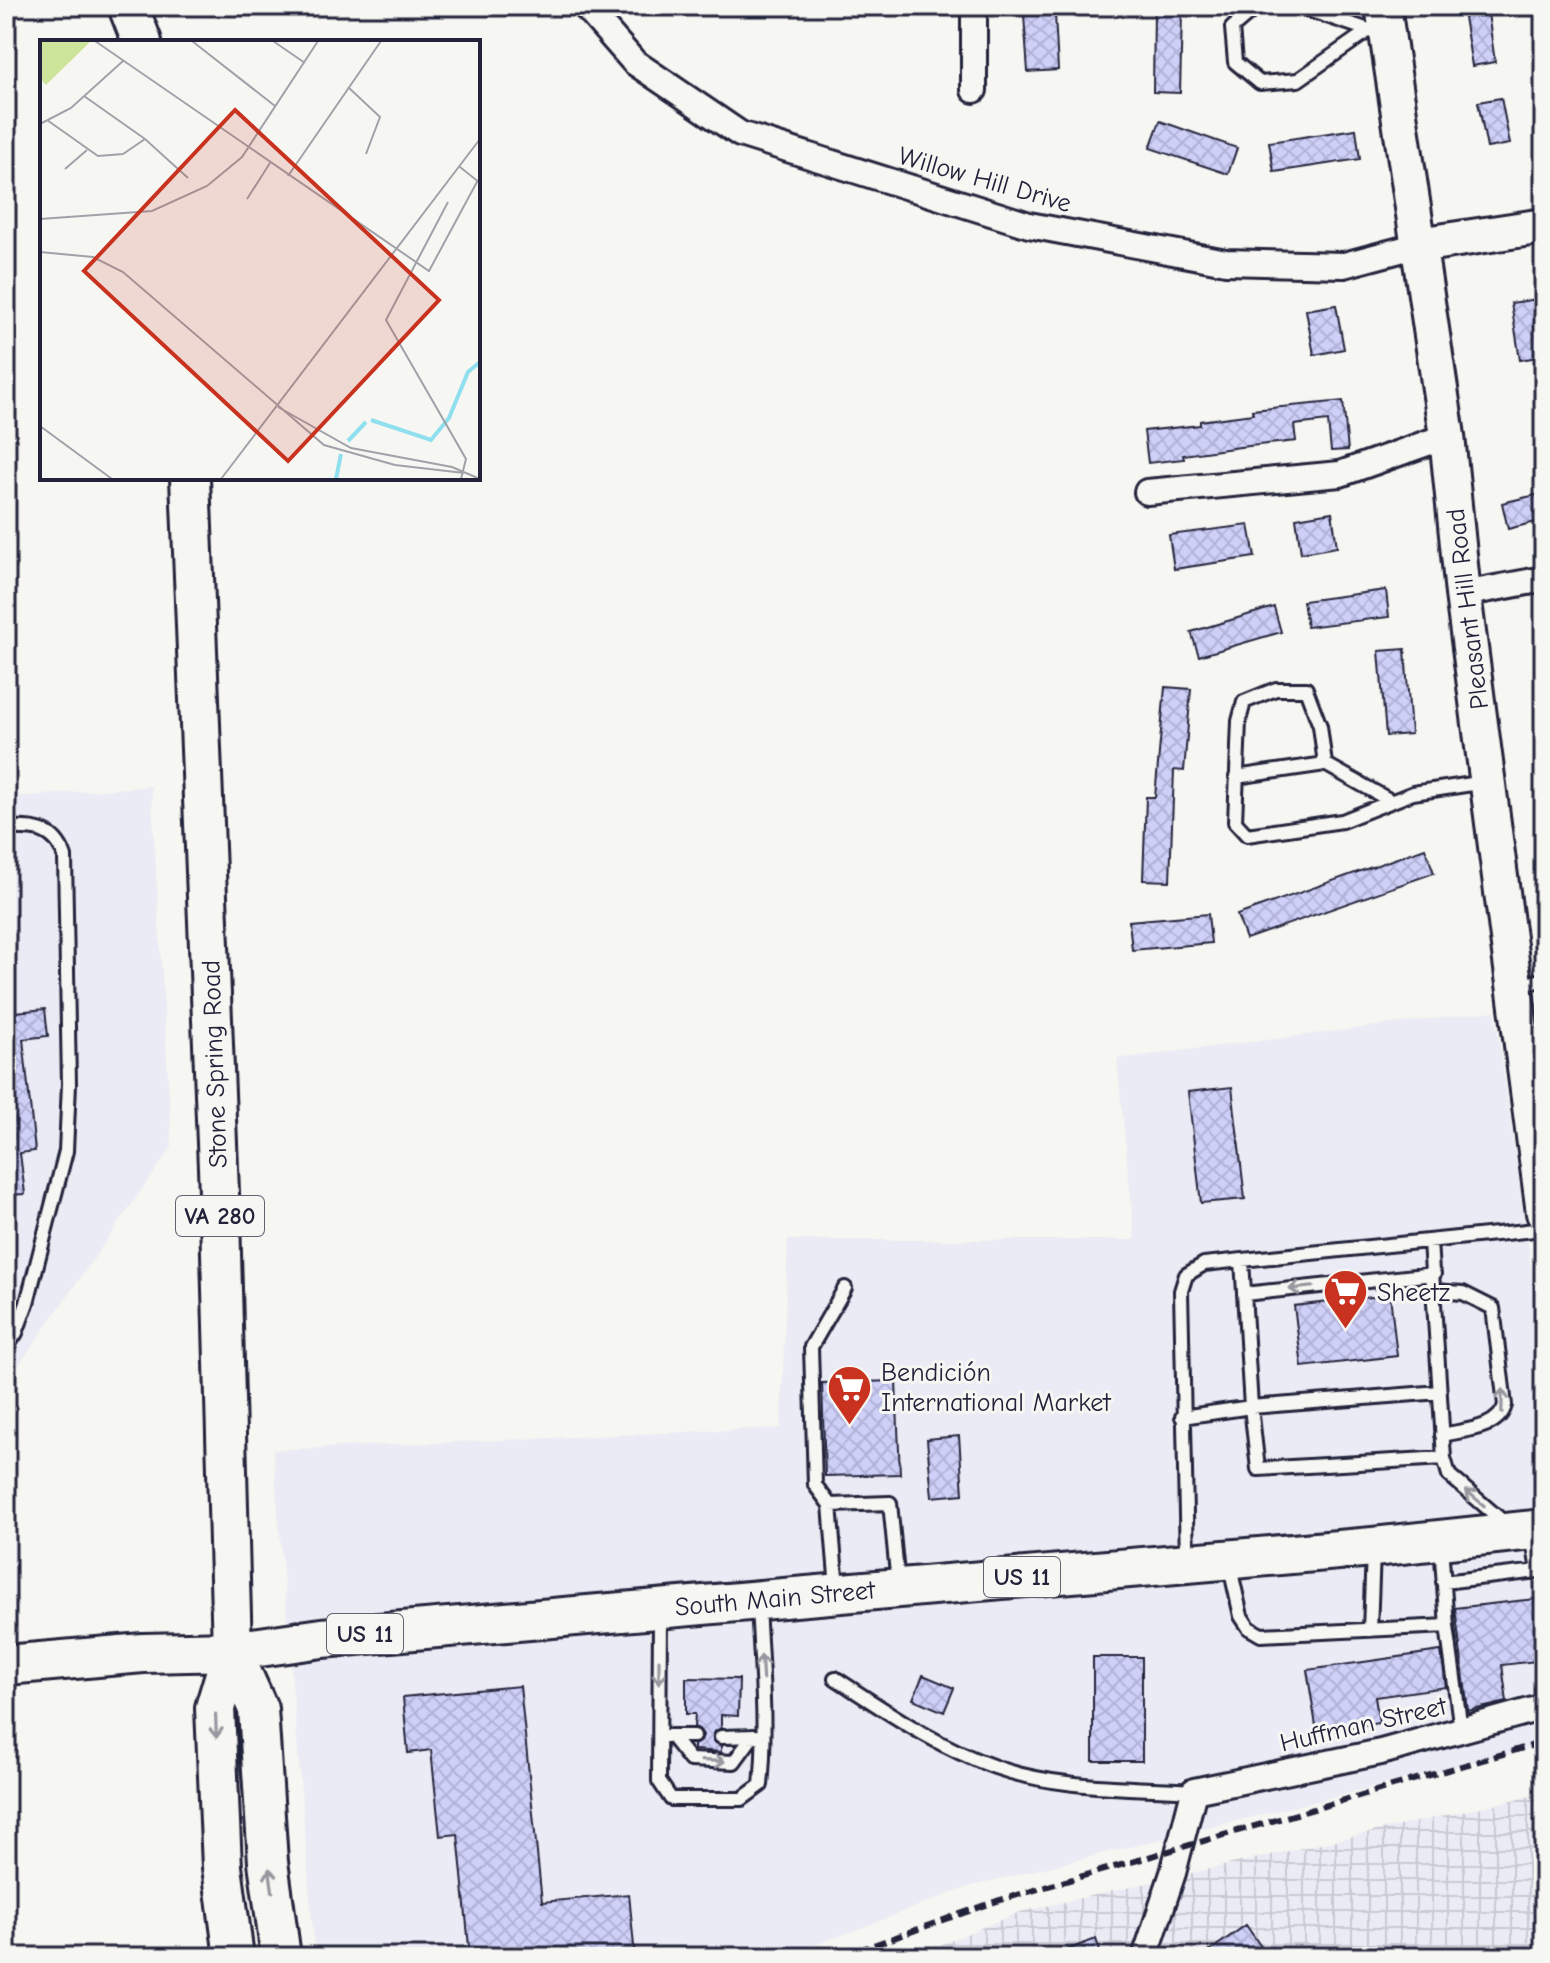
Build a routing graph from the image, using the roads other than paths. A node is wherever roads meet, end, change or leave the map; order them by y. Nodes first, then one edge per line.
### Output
1 (128, 6) edge
2 (585, 6) edge
3 (974, 6) edge
4 (1278, 6) edge
5 (1296, 6) edge
6 (1379, 22) edge
7 (141, 40) edge
8 (974, 90) dead end
9 (1544, 226) edge
10 (1419, 245) junction
11 (1447, 436) junction
12 (190, 480) edge
13 (1147, 492) dead end
14 (1544, 579) edge
15 (1463, 594) junction
16 (1325, 764) junction
17 (1236, 777) junction
18 (1488, 781) junction
19 (1391, 801) junction
20 (6, 828) edge
21 (1529, 984) edge
22 (1539, 1140) edge
23 (1544, 1213) edge
24 (1544, 1229) edge
25 (1430, 1241) junction
26 (1242, 1260) junction
27 (1434, 1274) junction
28 (845, 1288) dead end
29 (1435, 1291) junction
30 (1244, 1294) junction
31 (6, 1348) edge
32 (1440, 1392) junction
33 (1298, 1404) junction
34 (1251, 1407) junction
35 (1182, 1417) junction
36 (1300, 1418) dead end
37 (1442, 1435) junction
38 (1377, 1445) dead end
39 (1352, 1447) dead end
40 (1330, 1448) dead end
41 (1302, 1452) dead end
42 (1444, 1458) junction
43 (1377, 1460) junction
44 (1353, 1462) junction
45 (1331, 1464) junction
46 (1303, 1466) junction
47 (830, 1505) junction
48 (1530, 1531) edge
49 (1441, 1541) junction
50 (1373, 1547) junction
51 (1228, 1559) junction
52 (1187, 1563) junction
53 (1443, 1582) junction
54 (898, 1587) junction
55 (837, 1592) junction
56 (758, 1599) junction
57 (660, 1608) junction
58 (1447, 1626) junction
59 (1370, 1630) junction
60 (232, 1651) junction
61 (6, 1665) edge
62 (835, 1678) dead end
63 (1544, 1707) edge
64 (1461, 1730) junction
65 (665, 1736) junction
66 (694, 1736) dead end
67 (758, 1736) junction
68 (721, 1737) dead end
69 (1194, 1791) junction
70 (234, 1957) edge
71 (281, 1957) edge
72 (1145, 1957) edge

1 - 7 main road
2 - 10 street, Willow Hill Drive
3 - 8 street
4 - 6 lane
5 - 6 lane
6 - 10 street, Pleasant Hill Road
9 - 10 street
10 - 11 street, Pleasant Hill Road
11 - 13 street
11 - 15 street, Pleasant Hill Road
12 - 60 main road, Stone Spring Road / VA 280
14 - 15 street
15 - 18 street, Pleasant Hill Road
16 - 17 lane
16 - 17 lane
16 - 19 lane
17 - 19 lane
18 - 19 lane
18 - 21 street, Pleasant Hill Road
20 - 31 lane
21 - 22 street, Pleasant Hill Road
22 - 23 street, Pleasant Hill Road
24 - 25 lane
25 - 26 lane
25 - 27 lane
26 - 30 lane
26 - 35 lane
27 - 29 lane
27 -> 30 lane
28 - 47 lane
29 - 32 lane
37 -> 29 lane
30 - 34 lane
32 - 33 lane
32 - 37 lane
33 - 34 lane
33 - 36 lane
34 - 35 lane
34 - 46 lane
35 - 52 lane
37 - 42 lane
38 - 43 lane
39 - 44 lane
40 - 45 lane
41 - 46 lane
42 - 43 lane
48 -> 42 lane
43 - 44 lane
44 - 45 lane
45 - 46 lane
47 - 54 lane
47 - 55 lane
48 - 49 main road, South Main Street / US 11
48 - 53 lane
49 - 50 main road, South Main Street / US 11
49 - 53 lane
50 - 51 main road, South Main Street / US 11
50 - 59 lane
51 - 52 main road, South Main Street / US 11
51 - 59 lane
52 - 54 main road, South Main Street / US 11
53 - 58 lane
54 - 55 main road, South Main Street / US 11
55 - 56 main road, South Main Street / US 11
56 - 57 main road, South Main Street / US 11
67 -> 56 lane
57 - 60 main road, South Main Street / US 11
57 -> 65 lane
58 - 59 lane
58 - 64 lane
60 - 61 main road, South Main Street / US 11
60 -> 70 main road, Stone Spring Road / VA 280
71 -> 60 main road, Stone Spring Road / VA 280
62 - 69 lane
63 - 64 street, Huffman Street
64 - 69 street, Huffman Street
65 - 66 lane
65 -> 67 lane
65 - 67 lane
67 - 68 lane
69 - 72 street

